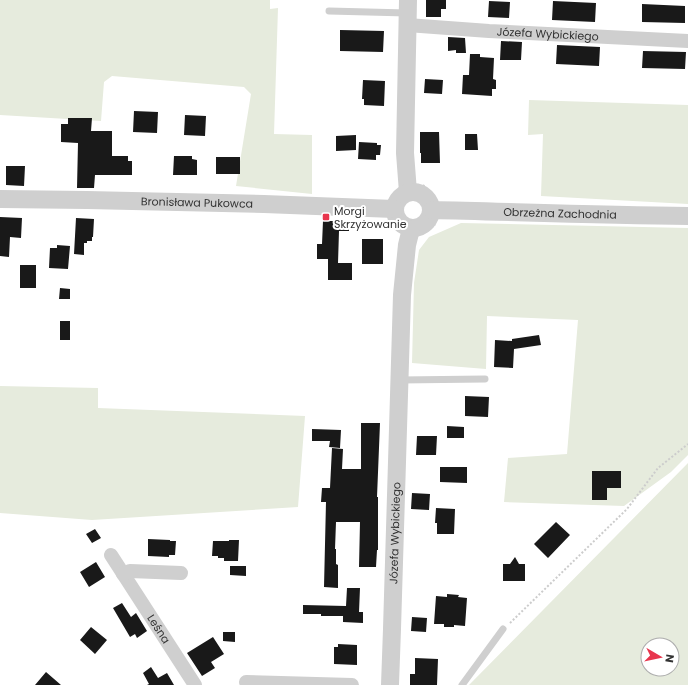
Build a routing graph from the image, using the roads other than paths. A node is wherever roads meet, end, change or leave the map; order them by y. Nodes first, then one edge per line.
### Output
1 (329, 11) dead end
2 (407, 13) edge
3 (688, 41) edge
4 (408, 192) junction
5 (0, 200) edge
6 (394, 209) junction
7 (432, 210) junction
8 (688, 216) edge
9 (410, 229) junction
10 (485, 379) dead end
11 (399, 380) junction
12 (111, 554) dead end
13 (181, 573) dead end
14 (123, 574) junction
15 (503, 629) road end
16 (246, 682) dead end
17 (195, 685) edge
18 (352, 685) edge
19 (390, 685) edge
20 (462, 685) edge

1 - 2 lane, Józefa Wybickiego
2 - 3 street, Józefa Wybickiego
2 - 4 street
4 - 6 street
4 - 7 street
5 - 6 street, Bronisława Pukowca
6 - 9 street
7 - 8 street, Obrzeżna Zachodnia
7 - 9 street
9 - 11 street, Józefa Wybickiego
10 - 11 lane
11 - 19 street, Józefa Wybickiego
12 - 14 street, Leśna
13 - 14 street
14 - 17 street, Leśna
15 - 20 lane
16 - 18 street

